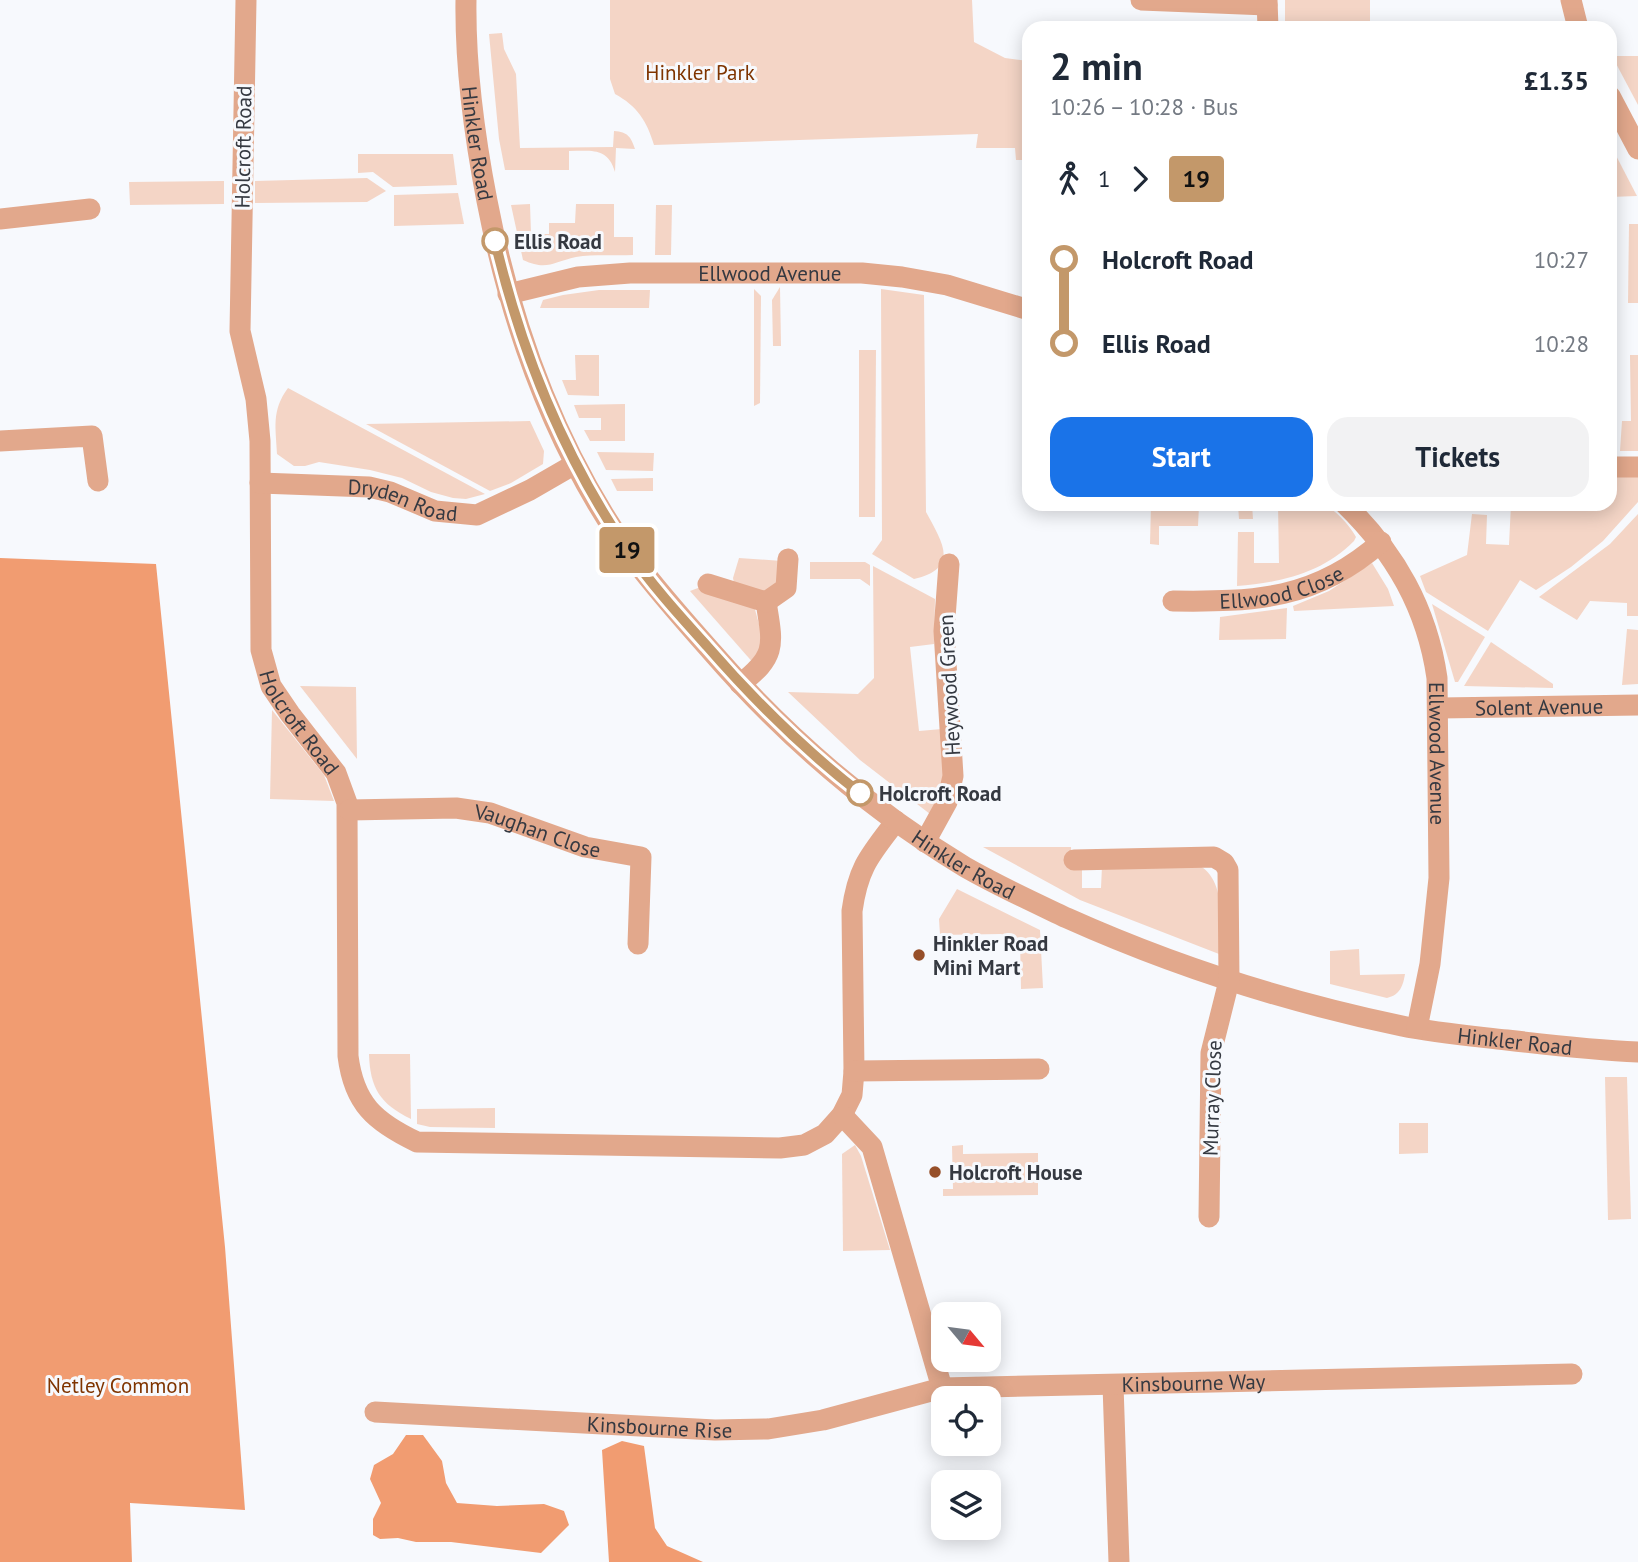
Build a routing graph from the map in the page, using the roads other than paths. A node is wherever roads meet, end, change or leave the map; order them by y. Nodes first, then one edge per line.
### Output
1 (246, 0) edge
2 (466, 0) edge
3 (1141, 0) edge
4 (1570, 0) edge
5 (1267, 2) edge
6 (1268, 21) edge
7 (1575, 21) edge
8 (1617, 109) edge
9 (1638, 149) edge
10 (90, 209) dead end
11 (0, 219) edge
12 (508, 294) junction
13 (1022, 308) edge
14 (0, 441) edge
15 (576, 464) junction
16 (1617, 467) edge
17 (1638, 467) edge
18 (98, 481) dead end
19 (260, 483) junction
20 (1352, 511) edge
21 (1381, 542) junction
22 (949, 564) dead end
23 (792, 565) dead end
24 (708, 584) dead end
25 (1172, 601) dead end
26 (766, 602) junction
27 (740, 684) junction
28 (1638, 705) edge
29 (1439, 708) junction
30 (349, 810) junction
31 (896, 821) junction
32 (925, 842) junction
33 (1085, 867) dead end
34 (638, 944) dead end
35 (1229, 981) junction
36 (1417, 1028) junction
37 (1638, 1052) edge
38 (1039, 1069) dead end
39 (855, 1071) junction
40 (842, 1115) junction
41 (1209, 1217) dead end
42 (1572, 1374) dead end
43 (1113, 1385) junction
44 (941, 1386) edge
45 (1001, 1387) edge
46 (931, 1391) edge
47 (375, 1412) dead end
48 (1119, 1562) edge

1 - 19 street, Holcroft Road
2 - 12 street, Hinkler Road
3 - 5 street
4 - 7 street
5 - 6 street
8 - 9 street
10 - 11 street
12 - 13 street, Ellwood Avenue
12 - 15 street, Hinkler Road
14 - 18 street
15 - 19 street, Dryden Road
15 - 27 street, Hinkler Road
16 - 17 street
19 - 30 street, Holcroft Road
20 - 21 street, Ellwood Avenue
21 - 25 street, Ellwood Close
21 - 29 street, Ellwood Avenue
22 - 32 street, Heywood Green
23 - 26 street
24 - 26 street
26 - 27 street
27 - 31 street, Hinkler Road
28 - 29 street, Solent Avenue
29 - 36 street, Ellwood Avenue
30 - 34 street, Vaughan Close
30 - 40 street, Holcroft Road
31 - 32 street, Hinkler Road
31 - 39 street, Holcroft Road
32 - 35 street, Hinkler Road
33 - 35 street
35 - 36 street, Hinkler Road
35 - 41 street, Murray Close
36 - 37 street, Hinkler Road
38 - 39 street
39 - 40 street, Holcroft Road
40 - 44 street
42 - 43 street, Kinsbourne Way
43 - 45 street, Kinsbourne Way
43 - 48 street
46 - 47 street, Kinsbourne Rise

